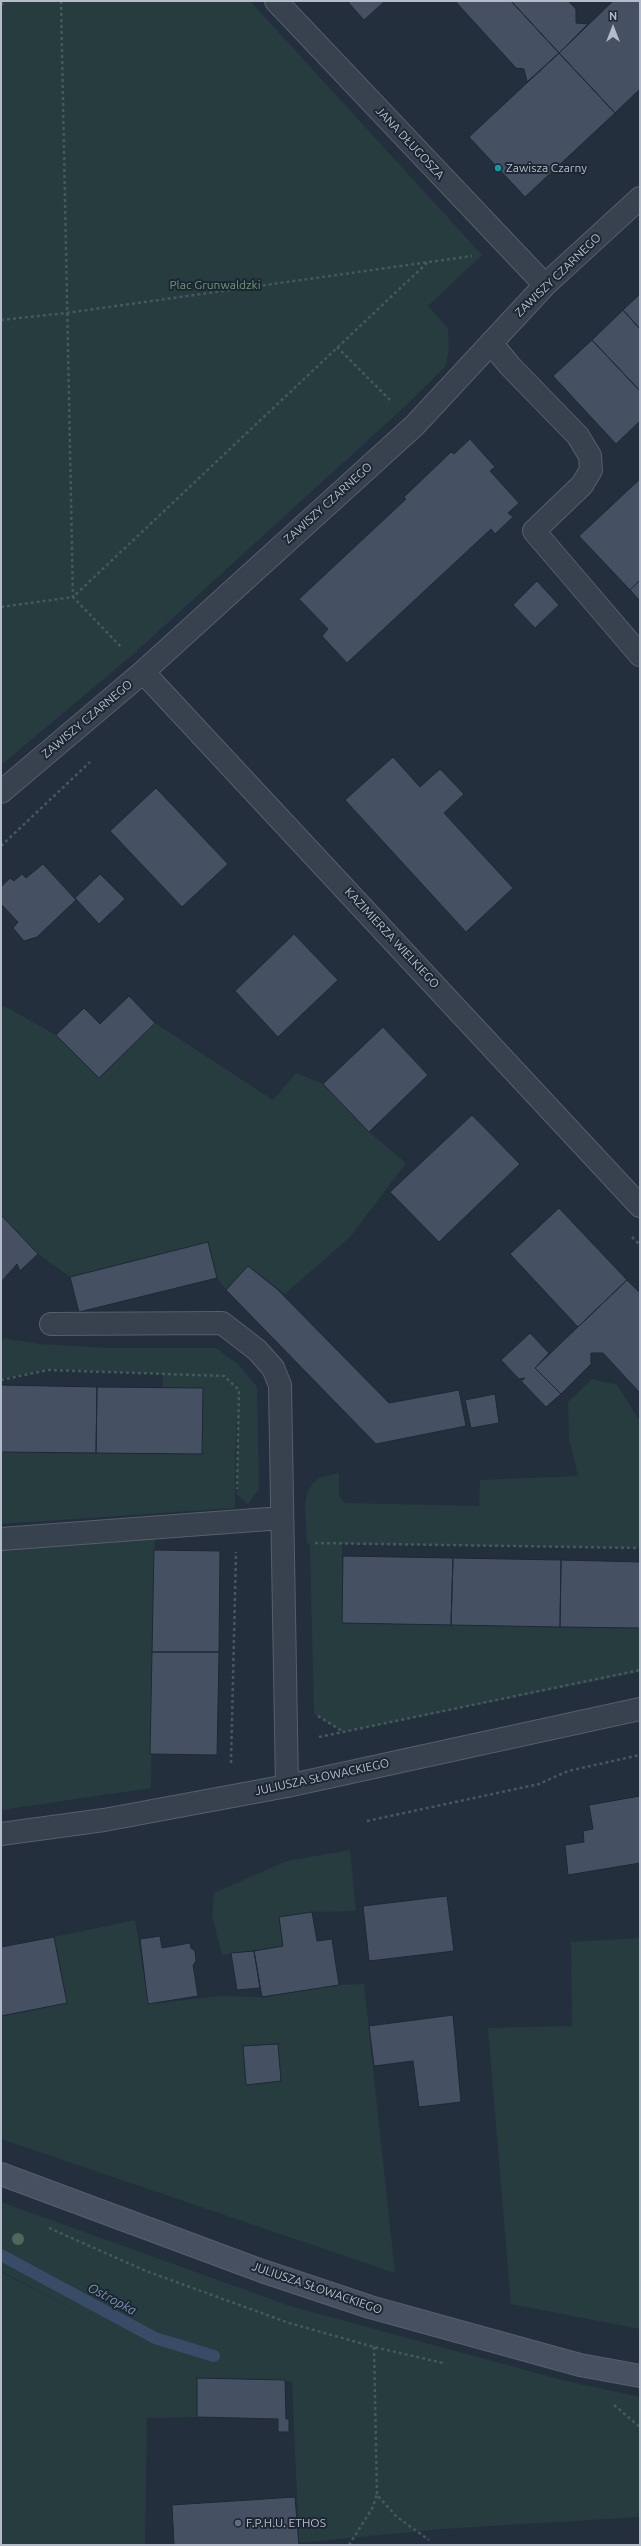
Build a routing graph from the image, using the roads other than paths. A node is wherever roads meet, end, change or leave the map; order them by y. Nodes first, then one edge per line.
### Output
1 (276, 1) edge
2 (640, 198) edge
3 (545, 285) junction
4 (491, 343) junction
5 (640, 655) edge
6 (143, 672) junction
7 (1, 792) edge
8 (640, 1206) edge
9 (51, 1324) dead end
10 (282, 1518) junction
11 (1, 1539) edge
12 (640, 1709) edge
13 (287, 1786) junction
14 (1, 1834) edge
15 (1, 2174) edge
16 (640, 2376) edge

1 - 3 street, JANA DŁUGOSZA
2 - 3 street, ZAWISZY CZARNEGO
3 - 4 street, ZAWISZY CZARNEGO
4 - 5 street
4 - 6 street, ZAWISZY CZARNEGO
6 - 7 street, ZAWISZY CZARNEGO
6 - 8 street, KAZIMIERZA WIELKIEGO
9 - 10 street
10 - 11 street
10 - 13 street
12 - 13 street, JULIUSZA SŁOWACKIEGO
13 - 14 street, JULIUSZA SŁOWACKIEGO
15 - 16 main road, JULIUSZA SŁOWACKIEGO

